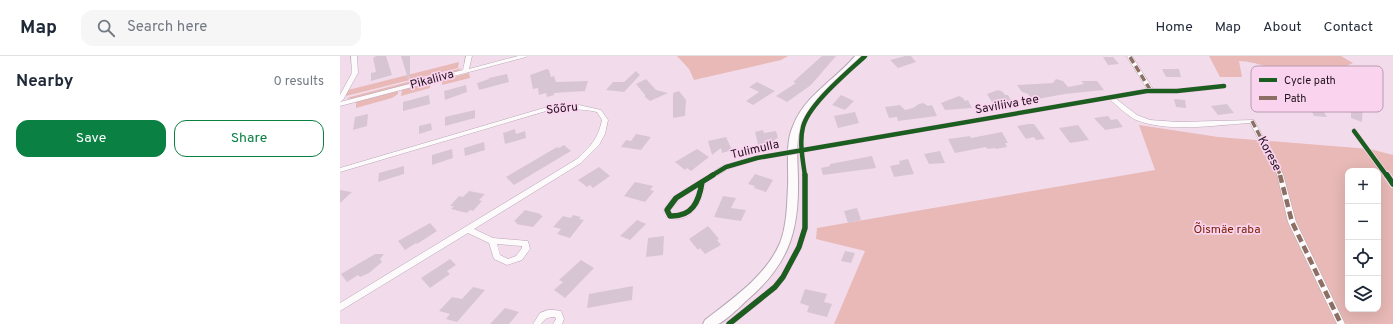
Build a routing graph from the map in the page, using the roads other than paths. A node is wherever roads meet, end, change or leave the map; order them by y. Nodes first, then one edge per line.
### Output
1 (354, 56) edge
2 (468, 56) edge
3 (524, 56) edge
4 (859, 56) edge
5 (1130, 57) edge
6 (465, 72) junction
7 (1224, 86) dead end
8 (1151, 91) junction
9 (1111, 98) junction
10 (340, 100) edge
11 (340, 104) edge
12 (793, 152) junction
13 (340, 170) edge
14 (702, 182) junction
15 (467, 229) junction
16 (492, 241) dead end
17 (340, 308) edge
18 (537, 324) edge
19 (557, 324) edge
20 (709, 324) edge
21 (1341, 324) edge

1 - 10 street
2 - 6 street
3 - 6 street, Pikaliiva
4 - 12 street
5 - 8 street
6 - 11 street, Pikaliiva
7 - 8 street, Saviliiva tee
8 - 9 street, Saviliiva tee
9 - 12 street, Saviliiva tee
9 - 21 street, Korese
12 - 14 street, Tulimulla
12 - 20 street
13 - 15 street, Sõõru
14 - 14 street, Tulimulla
15 - 16 street
15 - 17 street, Sõõru
18 - 19 street

